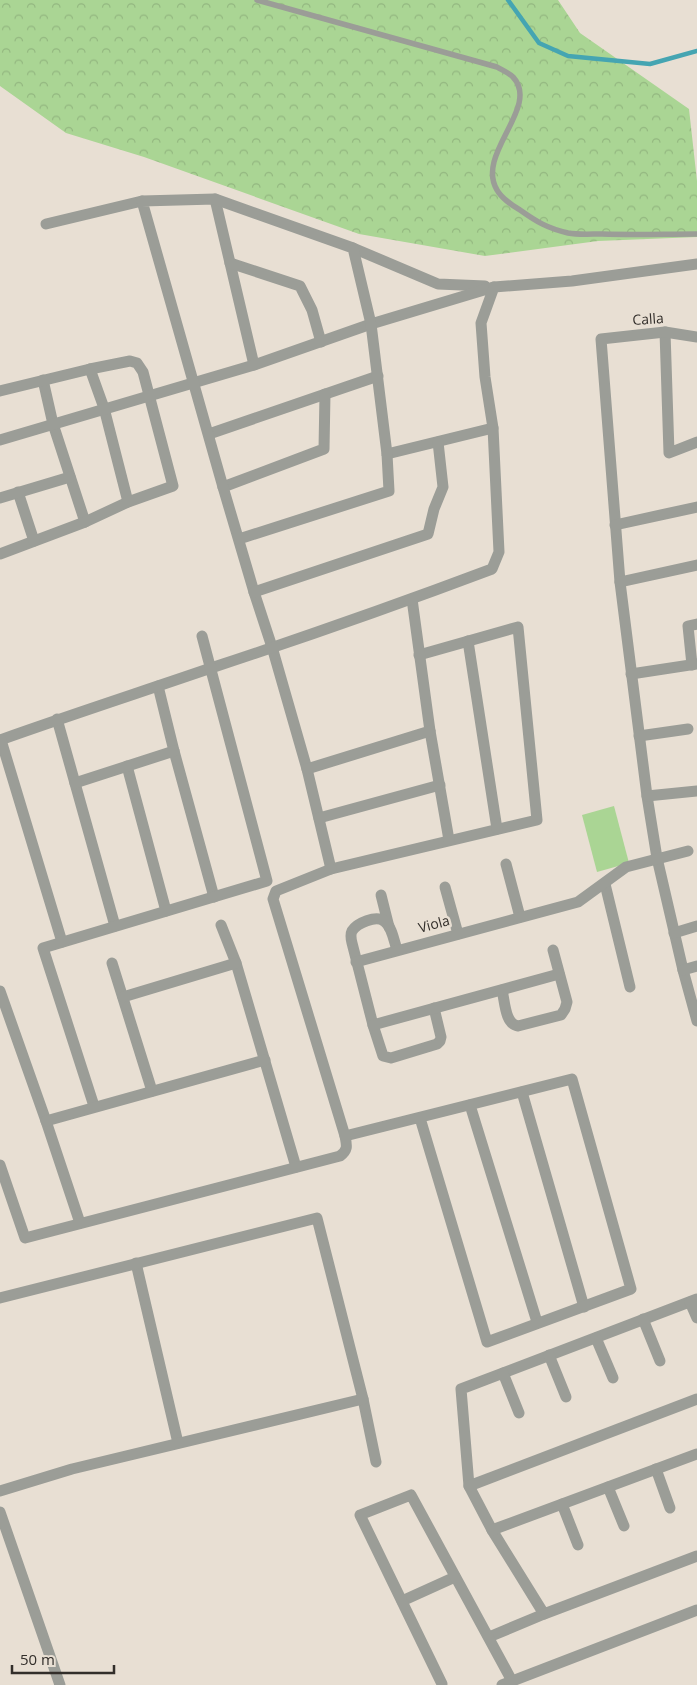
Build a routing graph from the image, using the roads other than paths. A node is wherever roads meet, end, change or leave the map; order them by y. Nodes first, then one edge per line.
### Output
1 (257, 0) edge
2 (216, 199) junction
3 (142, 201) junction
4 (46, 224) dead end
5 (697, 234) edge
6 (353, 248) junction
7 (230, 263) junction
8 (697, 264) edge
9 (494, 287) junction
10 (371, 324) junction
11 (665, 332) junction
12 (697, 337) edge
13 (321, 342) junction
14 (254, 365) junction
15 (90, 369) junction
16 (378, 376) junction
17 (43, 380) junction
18 (195, 382) junction
19 (0, 390) edge
20 (325, 394) junction
21 (148, 395) junction
22 (104, 408) junction
23 (52, 424) junction
24 (493, 428) junction
25 (209, 434) junction
26 (0, 440) edge
27 (438, 442) junction
28 (697, 442) edge
29 (387, 454) junction
30 (70, 477) junction
31 (223, 487) junction
32 (18, 492) junction
33 (0, 498) edge
34 (128, 502) junction
35 (697, 507) edge
36 (85, 522) junction
37 (615, 525) junction
38 (239, 540) junction
39 (34, 541) junction
40 (0, 554) edge
41 (697, 565) edge
42 (620, 582) junction
43 (254, 592) junction
44 (412, 599) junction
45 (697, 624) edge
46 (202, 636) dead end
47 (468, 641) junction
48 (272, 647) junction
49 (420, 655) junction
50 (694, 665) edge
51 (211, 668) junction
52 (631, 674) junction
53 (158, 686) junction
54 (57, 719) junction
55 (688, 728) dead end
56 (430, 732) junction
57 (639, 736) junction
58 (1, 740) edge
59 (174, 751) junction
60 (127, 766) junction
61 (308, 769) junction
62 (75, 783) junction
63 (440, 785) junction
64 (697, 791) edge
65 (647, 796) junction
66 (319, 818) junction
67 (497, 829) junction
68 (448, 840) junction
69 (688, 851) dead end
70 (657, 858) junction
71 (506, 864) dead end
72 (331, 869) junction
73 (605, 884) junction
74 (445, 887) dead end
75 (381, 894) dead end
76 (214, 897) junction
77 (166, 912) junction
78 (520, 917) junction
79 (222, 925) dead end
80 (115, 926) junction
81 (697, 926) edge
82 (389, 927) junction
83 (674, 933) junction
84 (458, 934) junction
85 (62, 942) junction
86 (396, 950) junction
87 (553, 950) dead end
88 (112, 962) dead end
89 (356, 962) junction
90 (236, 963) junction
91 (697, 966) edge
92 (683, 970) junction
93 (559, 974) junction
94 (630, 987) dead end
95 (502, 990) junction
96 (0, 991) edge
97 (123, 997) junction
98 (434, 1008) junction
99 (697, 1021) edge
100 (373, 1025) junction
101 (265, 1060) junction
102 (152, 1091) junction
103 (522, 1092) junction
104 (470, 1105) junction
105 (94, 1106) junction
106 (420, 1118) junction
107 (46, 1121) junction
108 (345, 1136) junction
109 (0, 1164) edge
110 (296, 1167) junction
111 (80, 1224) junction
112 (136, 1264) junction
113 (0, 1298) edge
114 (694, 1300) edge
115 (584, 1307) junction
116 (697, 1318) edge
117 (643, 1320) junction
118 (537, 1322) junction
119 (596, 1338) junction
120 (549, 1355) junction
121 (660, 1361) dead end
122 (503, 1374) junction
123 (613, 1378) dead end
124 (566, 1397) dead end
125 (697, 1399) edge
126 (363, 1400) junction
127 (519, 1412) dead end
128 (178, 1444) junction
129 (697, 1454) edge
130 (376, 1462) dead end
131 (656, 1469) junction
132 (469, 1486) junction
133 (608, 1487) junction
134 (0, 1491) edge
135 (562, 1504) junction
136 (670, 1508) dead end
137 (0, 1512) edge
138 (624, 1526) dead end
139 (492, 1530) junction
140 (578, 1545) dead end
141 (697, 1556) edge
142 (455, 1577) junction
143 (402, 1601) junction
144 (697, 1610) edge
145 (544, 1614) junction
146 (489, 1637) junction
147 (507, 1683) edge
148 (442, 1684) edge
149 (60, 1685) edge

1 - 5 lane
2 - 3 street
2 - 6 street
2 - 7 street
3 - 4 street
3 - 18 street
6 - 9 street
6 - 10 street
7 - 13 street
7 - 14 street
8 - 9 street
9 - 10 street
9 - 24 street
10 - 13 street
10 - 16 street
11 - 12 street, Calla
11 - 28 street
11 - 37 street, Calla
13 - 14 street
14 - 18 street
15 - 17 street
15 - 21 street
15 - 22 street
16 - 20 street
16 - 29 street
17 - 19 street
17 - 23 street
18 - 21 street
18 - 25 street
20 - 25 street
20 - 31 street
21 - 22 street
21 - 34 street
22 - 23 street
22 - 34 street
23 - 26 street
23 - 30 street
24 - 27 street
24 - 44 street
25 - 31 street
27 - 29 street
27 - 43 street
29 - 38 street
30 - 32 street
30 - 36 street
31 - 38 street
32 - 33 street
32 - 39 street
34 - 36 street
35 - 37 street
36 - 39 street
37 - 42 street
38 - 43 street
39 - 40 street
41 - 42 street
42 - 52 street
43 - 48 street
44 - 48 street
44 - 49 street
45 - 50 street
46 - 51 street
47 - 49 street
47 - 67 street
47 - 67 street
48 - 51 street
48 - 61 street
49 - 56 street
50 - 52 street
51 - 53 street
51 - 76 street
52 - 57 street
53 - 54 street
53 - 59 street
54 - 58 street
54 - 62 street
55 - 57 street
56 - 61 street
56 - 63 street
57 - 65 street
58 - 85 street
59 - 60 street
59 - 76 street
60 - 62 street
60 - 77 street
61 - 66 street
62 - 80 street
63 - 66 street
63 - 68 street
64 - 65 street
65 - 70 street
66 - 72 street
67 - 68 street
68 - 72 street
69 - 70 street, Viola
70 - 73 street, Viola
70 - 83 street
71 - 78 street
72 - 108 street
73 - 78 street, Viola
73 - 94 street
74 - 84 street
75 - 82 street
76 - 77 street
77 - 80 street
78 - 84 street, Viola
79 - 90 street
80 - 85 street
81 - 83 street
82 - 86 street
82 - 89 street
83 - 92 street
84 - 86 street, Viola
85 - 105 street
86 - 89 street, Viola
87 - 93 street
88 - 97 street
89 - 100 street
90 - 97 street
90 - 101 street
91 - 92 street
92 - 99 street
93 - 95 street
93 - 95 street
95 - 98 street
96 - 107 street
97 - 102 street
98 - 100 street
98 - 100 street
101 - 102 street
101 - 110 street
102 - 105 street
103 - 104 street
103 - 115 street
103 - 115 street
104 - 106 street
104 - 118 street
105 - 107 street
106 - 108 street
106 - 118 street
107 - 111 street
108 - 110 street
109 - 111 street
110 - 111 street
112 - 113 street
112 - 126 street
112 - 128 street
114 - 116 street
114 - 117 street
115 - 118 street
117 - 119 street
117 - 121 street
119 - 120 street
119 - 123 street
120 - 122 street
120 - 124 street
122 - 127 street
122 - 132 street
125 - 132 street
126 - 128 street
126 - 130 street
128 - 134 street
129 - 131 street
131 - 133 street
131 - 136 street
132 - 139 street
133 - 135 street
133 - 138 street
135 - 139 street
135 - 140 street
137 - 149 street
139 - 145 street
141 - 145 street
142 - 143 street
142 - 143 street
142 - 146 street
143 - 148 street
144 - 147 street
145 - 146 street
146 - 147 street

